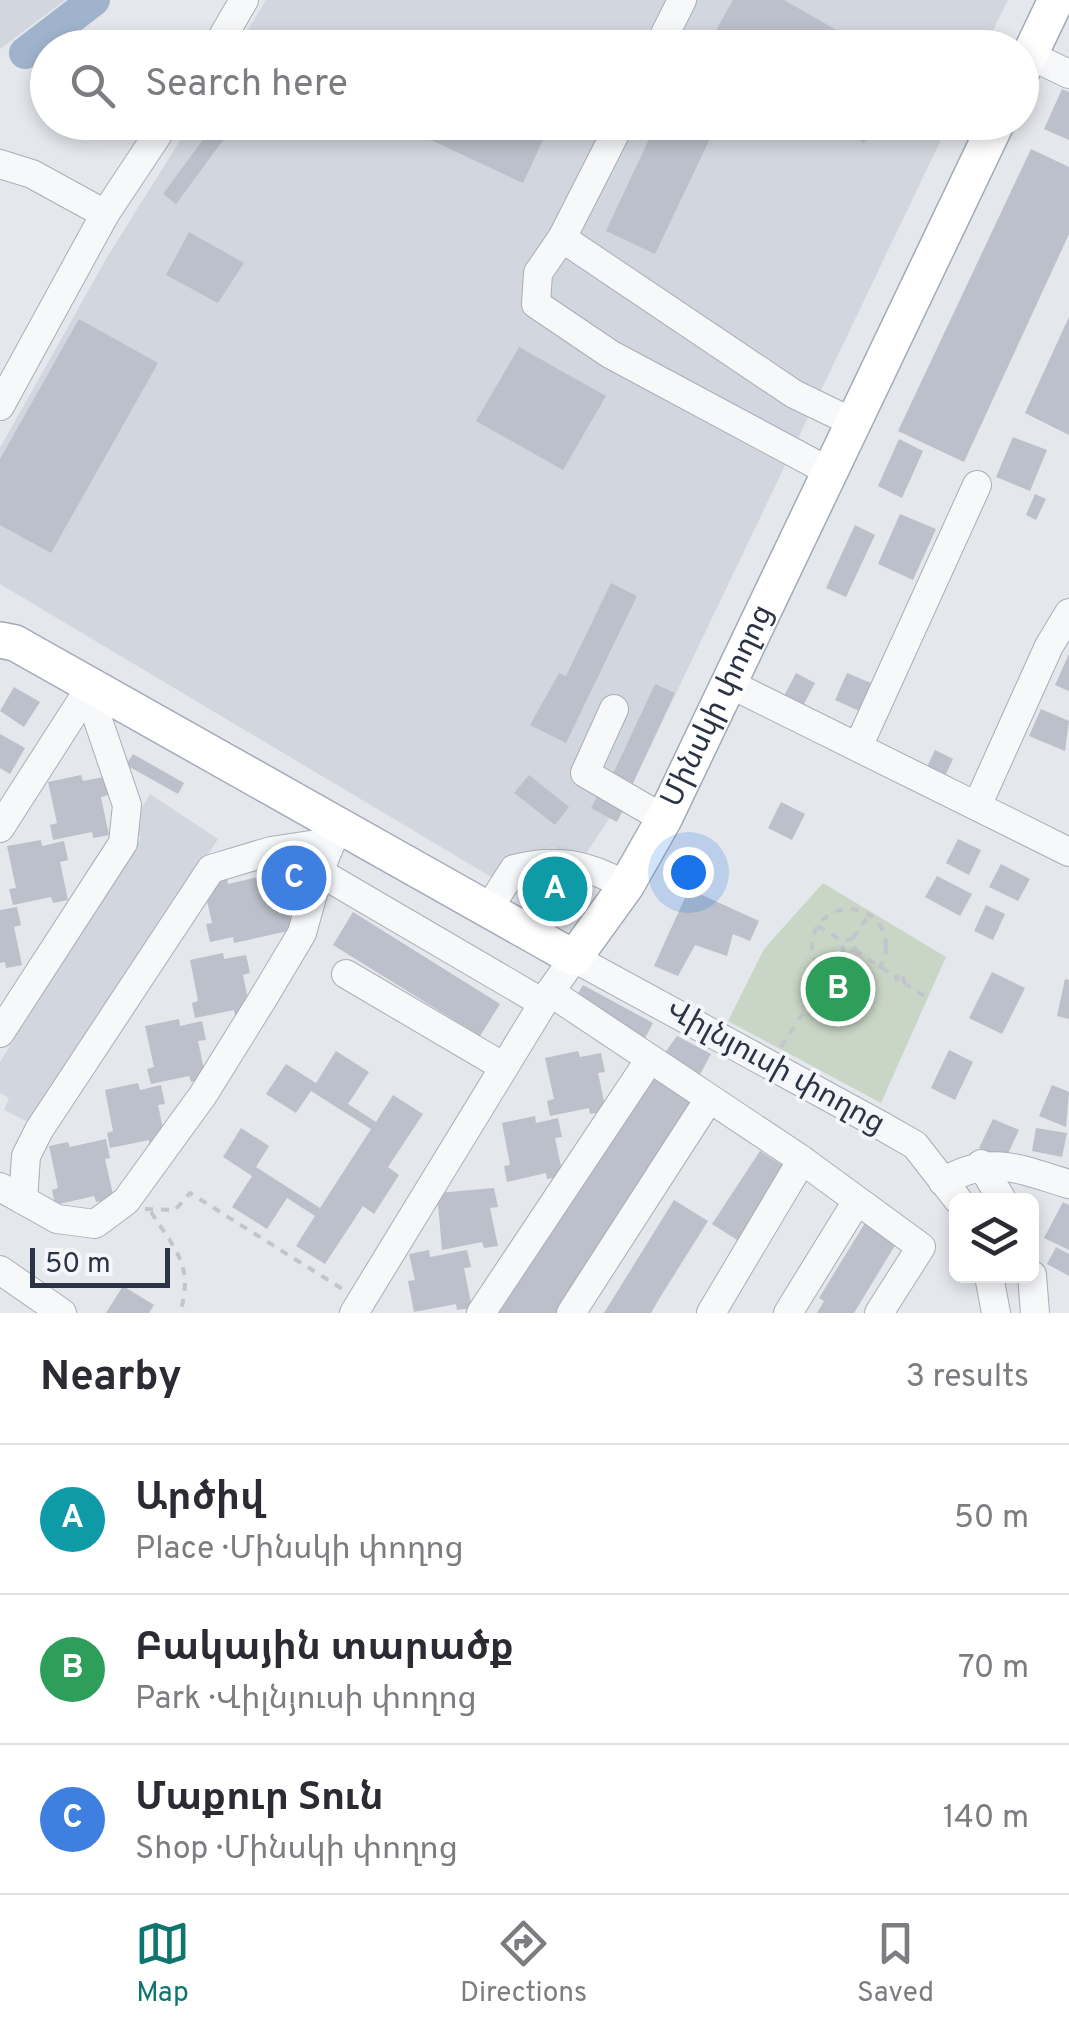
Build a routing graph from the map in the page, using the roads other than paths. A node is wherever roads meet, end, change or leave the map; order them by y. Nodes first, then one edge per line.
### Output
1 (244, 0) edge
2 (682, 0) edge
3 (1056, 0) edge
4 (226, 30) edge
5 (667, 30) edge
6 (1039, 35) edge
7 (1039, 66) edge
8 (1069, 74) edge
9 (154, 140) edge
10 (611, 140) edge
11 (988, 140) edge
12 (0, 164) edge
13 (105, 214) junction
14 (562, 238) junction
15 (0, 406) edge
16 (852, 422) junction
17 (830, 472) junction
18 (977, 485) dead end
19 (1069, 612) edge
20 (0, 640) edge
21 (730, 684) junction
22 (91, 686) junction
23 (614, 709) dead end
24 (858, 747) junction
25 (977, 806) junction
26 (664, 819) junction
27 (0, 828) edge
28 (334, 834) junction
29 (1069, 852) edge
30 (318, 872) junction
31 (626, 886) junction
32 (489, 908) junction
33 (574, 958) junction
34 (346, 974) dead end
35 (547, 998) junction
36 (0, 1033) edge
37 (650, 1059) junction
38 (504, 1067) junction
39 (709, 1098) junction
40 (802, 1160) junction
41 (981, 1164) junction
42 (1069, 1184) edge
43 (951, 1191) edge
44 (998, 1193) edge
45 (12, 1194) edge
46 (857, 1201) junction
47 (0, 1270) edge
48 (990, 1283) edge
49 (1033, 1283) edge
50 (358, 1307) edge
51 (62, 1313) edge
52 (481, 1313) edge
53 (572, 1313) edge
54 (711, 1313) edge
55 (788, 1313) edge
56 (880, 1313) edge
57 (996, 1313) edge
58 (1035, 1313) edge

1 - 4 street
2 - 5 street
3 - 6 main road
7 - 8 street
9 - 13 street
10 - 14 street
11 - 16 main road, Մինսկի փողոց
12 - 13 street
13 - 15 street
14 - 16 street
14 - 17 street
16 - 17 main road, Մինսկի փողոց
17 - 21 main road, Մինսկի փողոց
18 - 24 street
19 - 25 street
20 - 22 main road
21 - 24 street
21 - 26 main road, Մինսկի փողոց
22 - 27 street
22 - 28 main road
22 - 36 street
23 - 26 street
24 - 25 street
25 - 29 street
26 - 31 main road, Մինսկի փողոց
28 - 30 street
28 - 32 main road
28 - 45 street
30 - 35 street
30 - 45 street
31 - 32 street
31 - 33 main road, Մինսկի փողոց
32 - 33 main road
33 - 35 street
33 - 43 street, Վիլնյուսի փողոց
34 - 38 street
35 - 37 street
35 - 38 street
37 - 39 street
37 - 52 street
38 - 50 street
39 - 40 street
39 - 53 street
40 - 46 street
40 - 54 street
41 - 42 street
41 - 43 street
41 - 44 street
46 - 55 street
46 - 56 street
47 - 51 street
48 - 57 street
49 - 58 street

